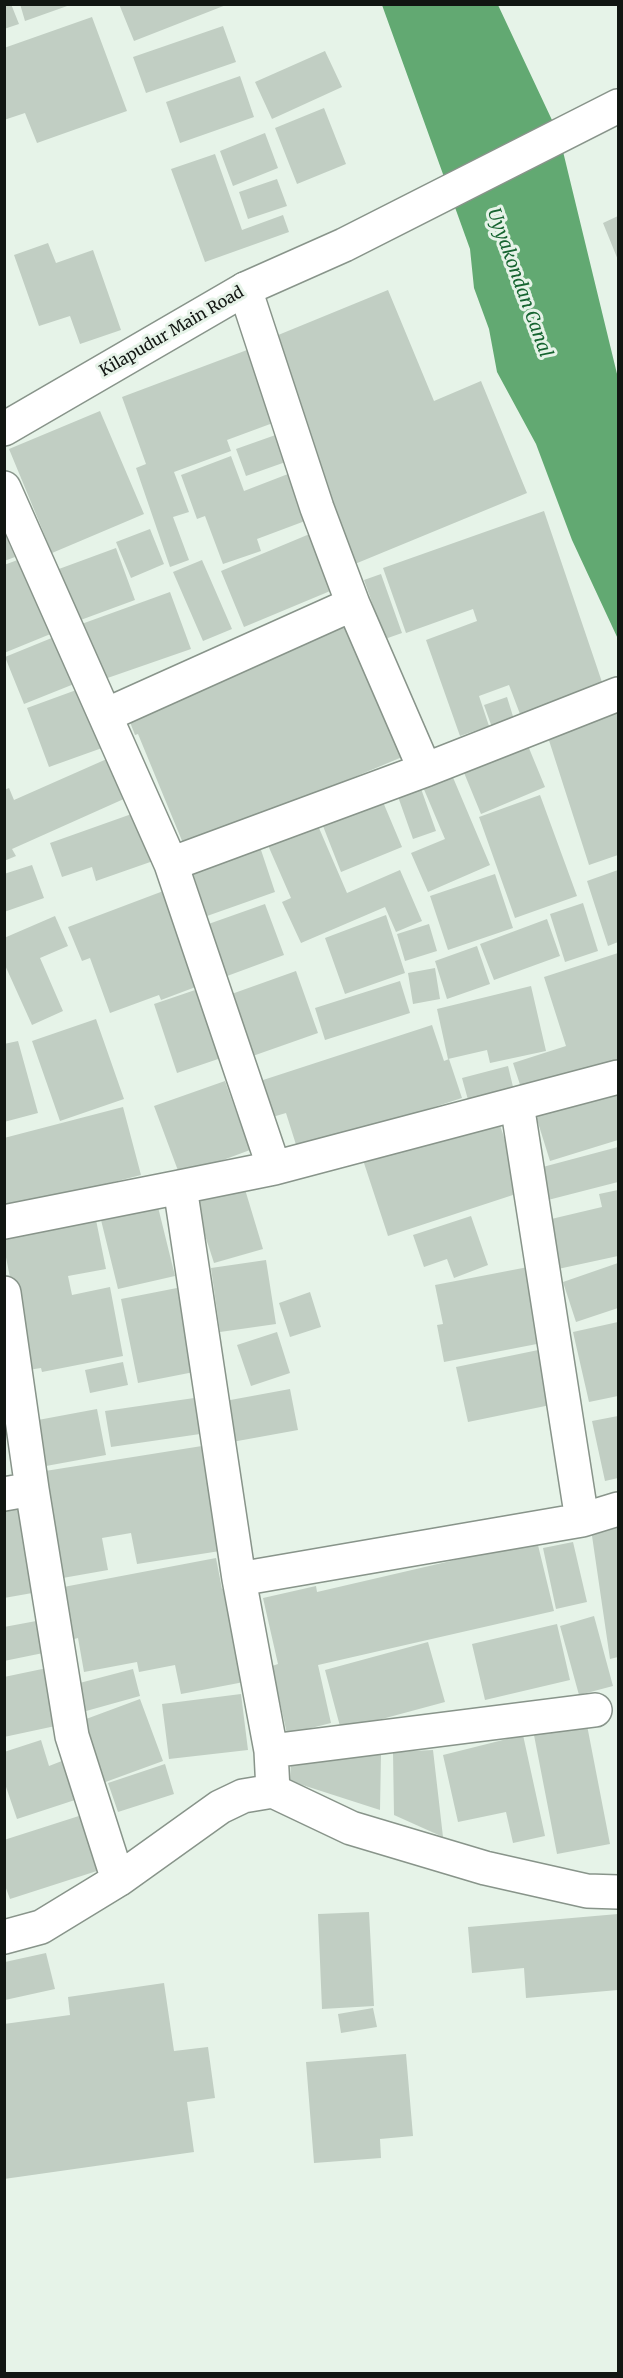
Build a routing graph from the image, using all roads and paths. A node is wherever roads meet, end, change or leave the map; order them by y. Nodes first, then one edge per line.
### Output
1 (610, 110) edge
2 (245, 289) junction
3 (4, 429) edge
4 (4, 488) edge
5 (353, 604) junction
6 (618, 694) edge
7 (106, 715) junction
8 (425, 770) junction
9 (171, 864) junction
10 (618, 1077) edge
11 (517, 1104) junction
12 (274, 1168) junction
13 (180, 1187) junction
14 (4, 1222) edge
15 (4, 1293) edge
16 (18, 1492) edge
17 (618, 1509) edge
18 (582, 1520) junction
19 (239, 1579) junction
20 (595, 1710) dead end
21 (271, 1751) junction
22 (273, 1791) junction
23 (118, 1880) junction
24 (618, 1892) edge
25 (4, 1937) edge

1 - 2 street, Kilapudur Main Road
2 - 3 street, Kilapudur Main Road
2 - 5 street
4 - 7 street
5 - 7 street
5 - 8 street
6 - 8 street
7 - 9 street
8 - 9 street
9 - 12 street
10 - 11 street
11 - 12 street
11 - 18 street
12 - 13 street
13 - 14 street
13 - 19 street
15 - 16 street
16 - 23 street
17 - 18 street
18 - 19 street
19 - 21 street
20 - 21 street
21 - 22 street
22 - 23 street
22 - 24 street
23 - 25 street

